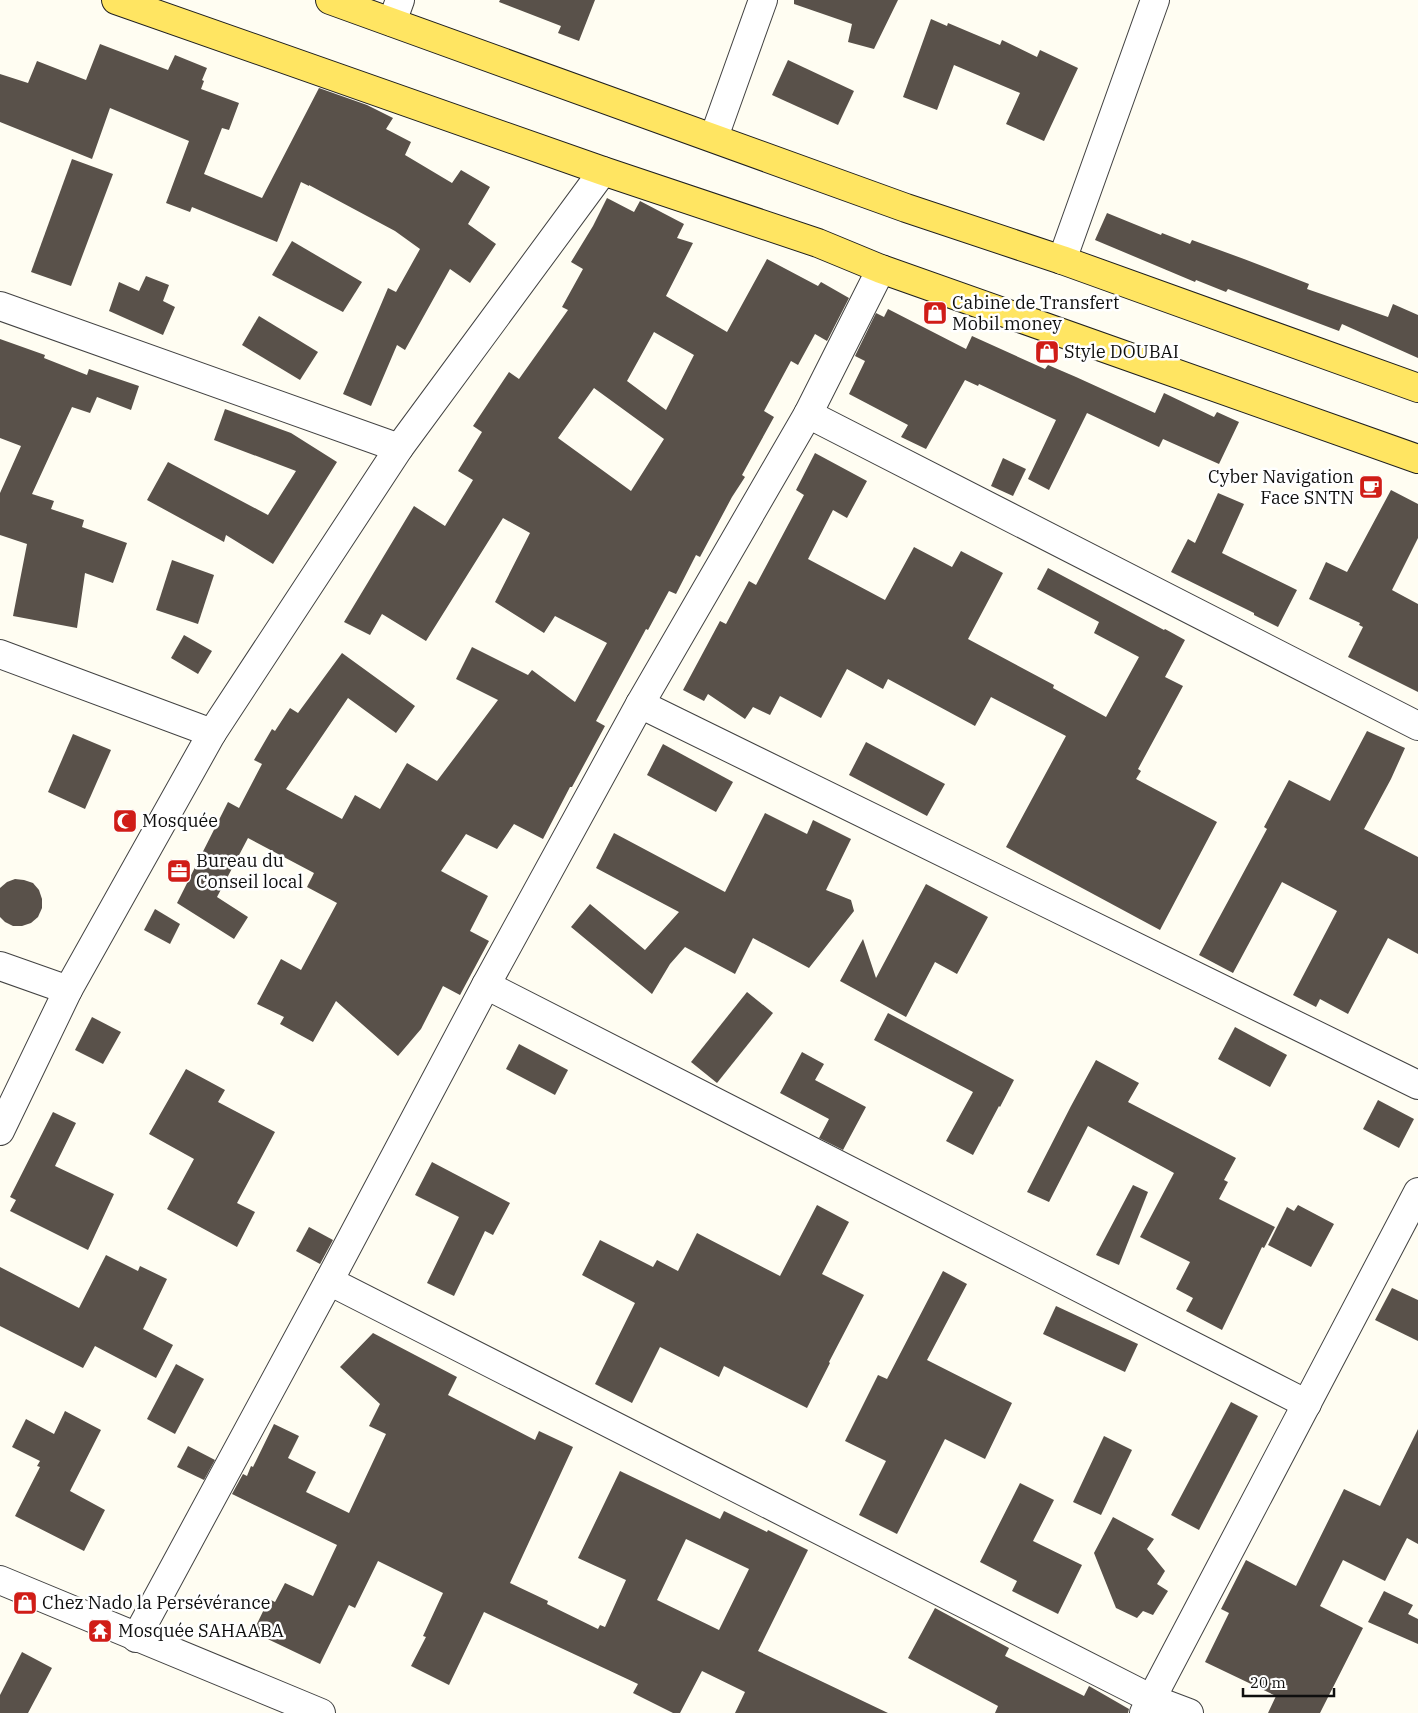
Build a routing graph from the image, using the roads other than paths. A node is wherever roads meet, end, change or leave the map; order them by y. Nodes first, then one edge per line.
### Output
1 (116, 0) edge
2 (330, 0) edge
3 (763, 0) edge
4 (1155, 0) edge
5 (396, 11) edge
6 (714, 138) junction
7 (603, 170) junction
8 (1062, 260) junction
9 (881, 269) junction
10 (0, 306) edge
11 (1418, 388) edge
12 (808, 414) junction
13 (399, 448) junction
14 (1418, 459) edge
15 (0, 654) edge
16 (640, 704) junction
17 (1418, 726) edge
18 (212, 734) junction
19 (0, 966) edge
20 (486, 985) junction
21 (68, 990) junction
22 (1418, 1085) edge
23 (0, 1131) edge
24 (1418, 1192) edge
25 (329, 1281) junction
26 (1307, 1404) junction
27 (0, 1580) edge
28 (136, 1638) junction
29 (1148, 1706) edge
30 (321, 1713) edge
31 (1189, 1713) edge

1 - 7 main road
2 - 5 main road
3 - 6 street
4 - 8 street
5 - 6 main road
6 - 8 main road
7 - 9 main road
7 - 13 street
8 - 11 main road
9 - 12 street
9 - 14 main road
10 - 13 street
12 - 16 street
12 - 17 street
13 - 18 street
15 - 18 street
16 - 20 street
16 - 22 street
18 - 21 street
19 - 21 street
20 - 25 street
20 - 26 street
21 - 23 street
24 - 26 street
25 - 28 street
25 - 29 street
26 - 29 street
27 - 28 street
28 - 30 street
29 - 31 street

